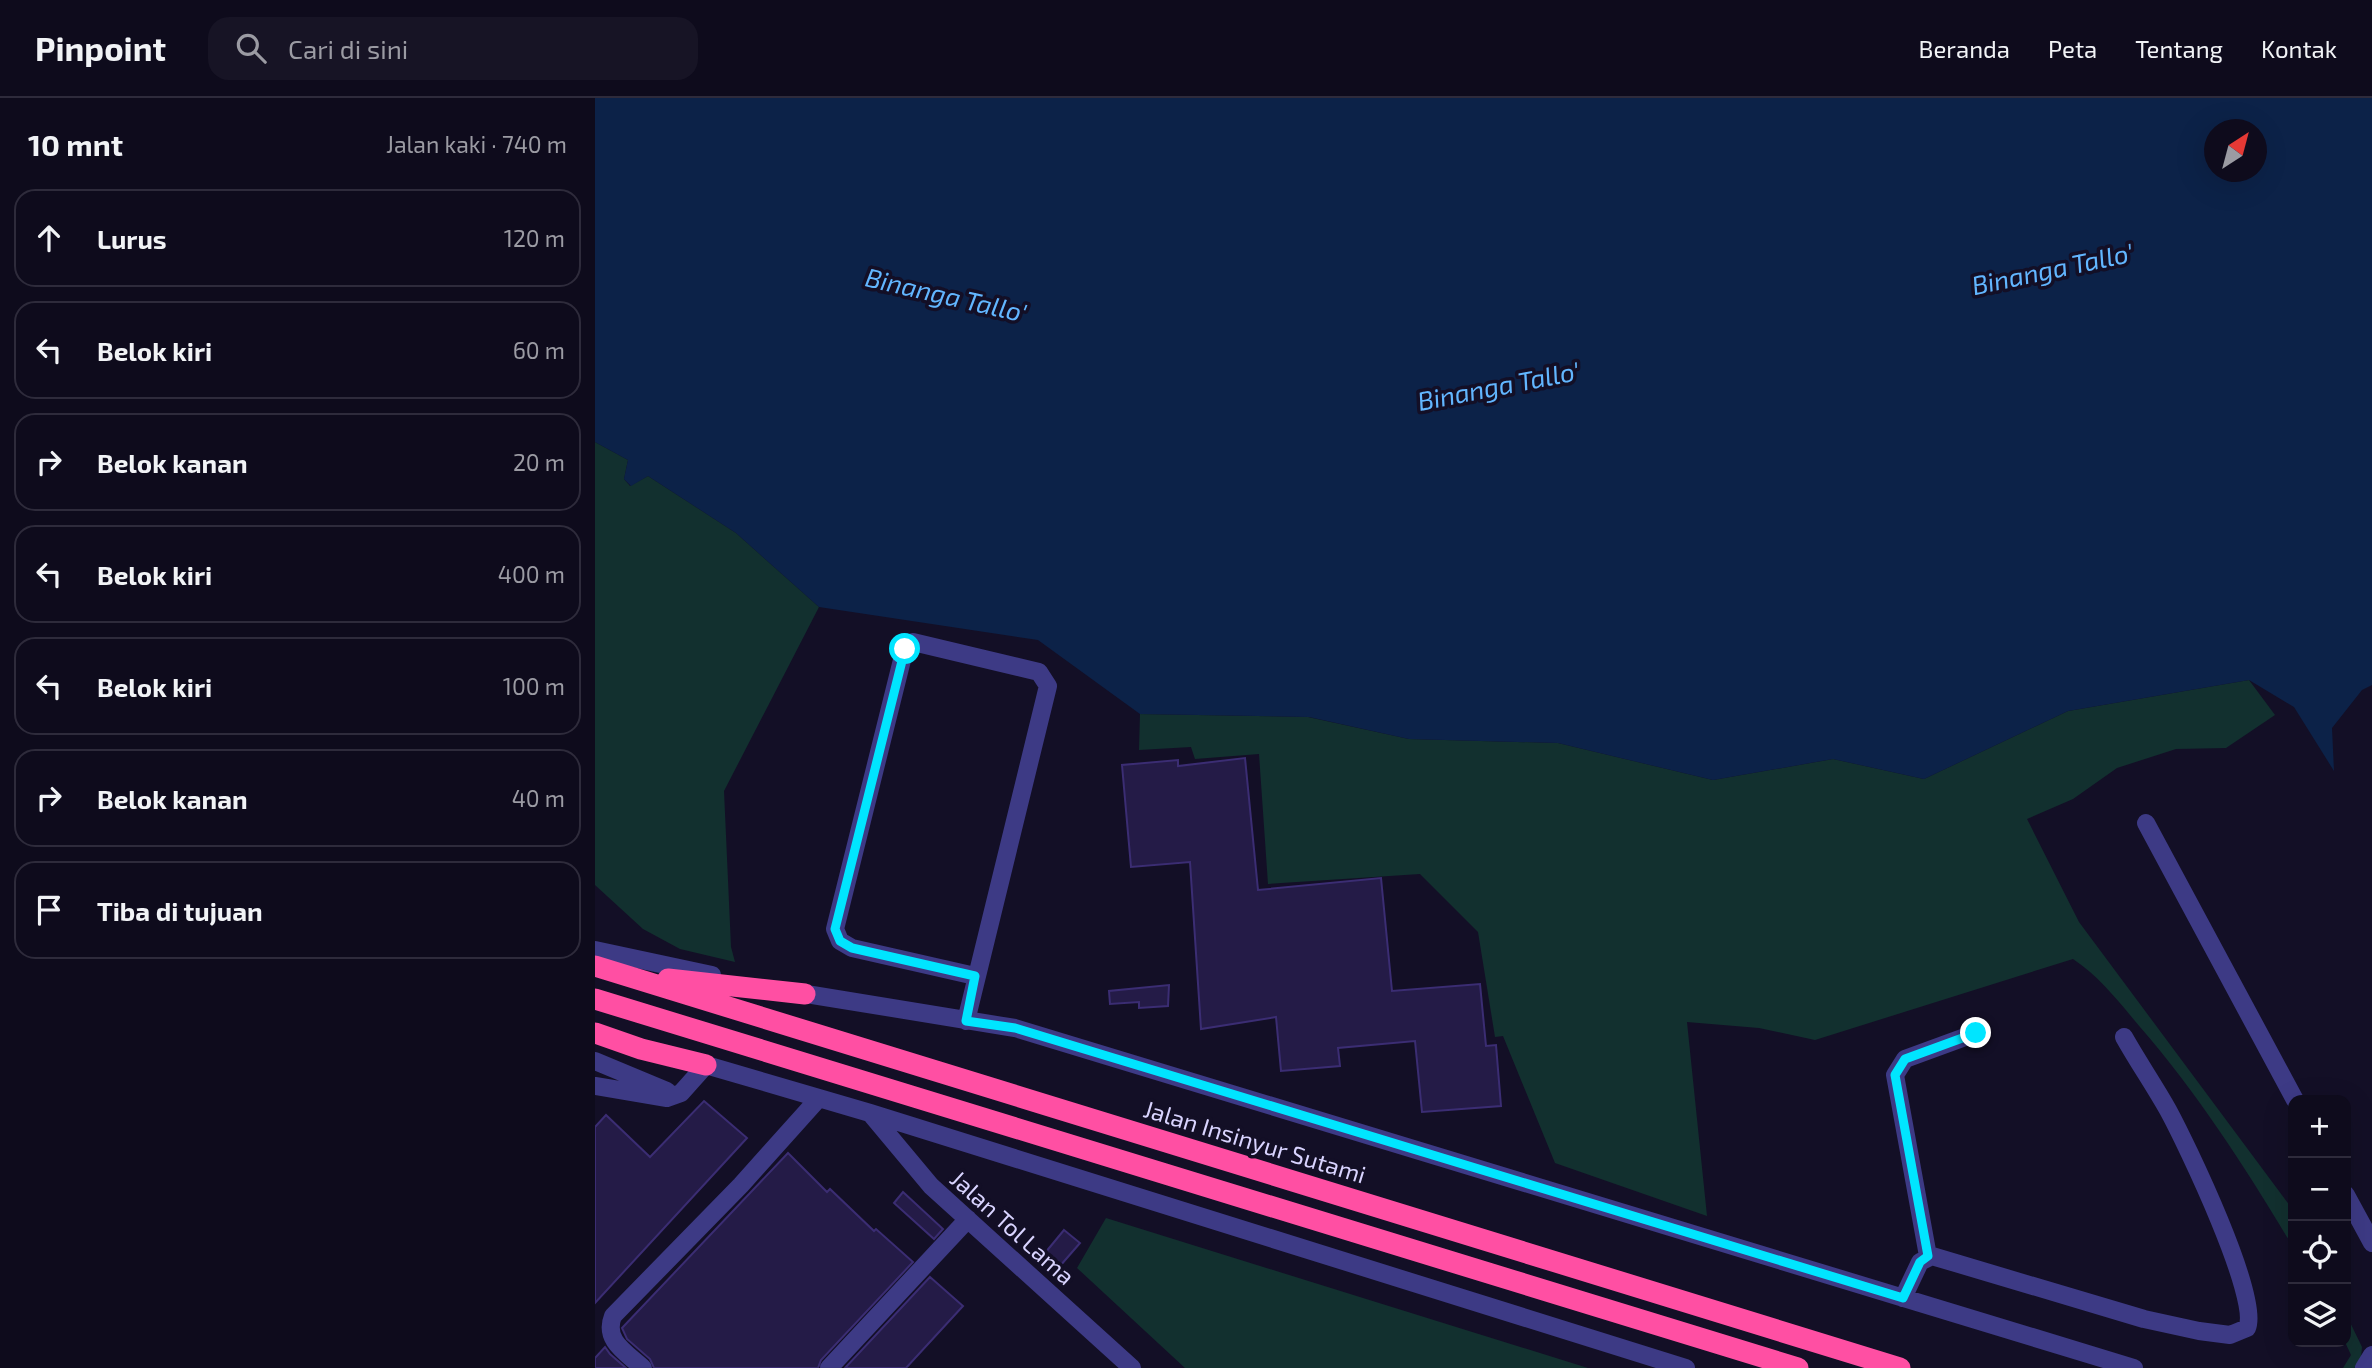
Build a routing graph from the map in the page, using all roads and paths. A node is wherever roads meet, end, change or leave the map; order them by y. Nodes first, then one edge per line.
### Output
1 (2146, 823) dead end
2 (598, 954) edge
3 (624, 974) junction
4 (975, 976) junction
5 (805, 994) junction
6 (595, 999) edge
7 (966, 1021) junction
8 (595, 1033) edge
9 (1976, 1033) dead end
10 (2124, 1037) dead end
11 (595, 1061) edge
12 (706, 1065) junction
13 (595, 1086) edge
14 (681, 1093) junction
15 (2292, 1095) edge
16 (819, 1098) junction
17 (870, 1113) junction
18 (2351, 1204) edge
19 (968, 1219) junction
20 (2372, 1243) edge
21 (1928, 1256) junction
22 (1903, 1298) junction
23 (2372, 1355) edge
24 (643, 1368) edge
25 (829, 1368) edge
26 (1132, 1368) edge
27 (1686, 1368) edge
28 (1798, 1368) edge
29 (1900, 1368) edge
30 (2134, 1368) edge
31 (2364, 1368) edge

1 - 15 street
2 - 3 highway, Jalan Insinyur Sutami
2 - 5 street
3 - 5 highway
3 - 29 highway, Jalan Insinyur Sutami
4 - 4 street
4 - 7 street
5 - 7 street
6 - 28 highway
7 - 22 street
8 - 12 highway
9 - 21 street
10 - 21 street
11 - 14 street
12 - 14 street
12 - 16 street
13 - 14 street
16 - 17 street
16 - 24 street
17 - 19 street, Jalan Tol Lama
17 - 27 street
18 - 20 street
19 - 25 street
19 - 26 street, Jalan Tol Lama
21 - 22 street
22 - 30 street
23 - 31 street

